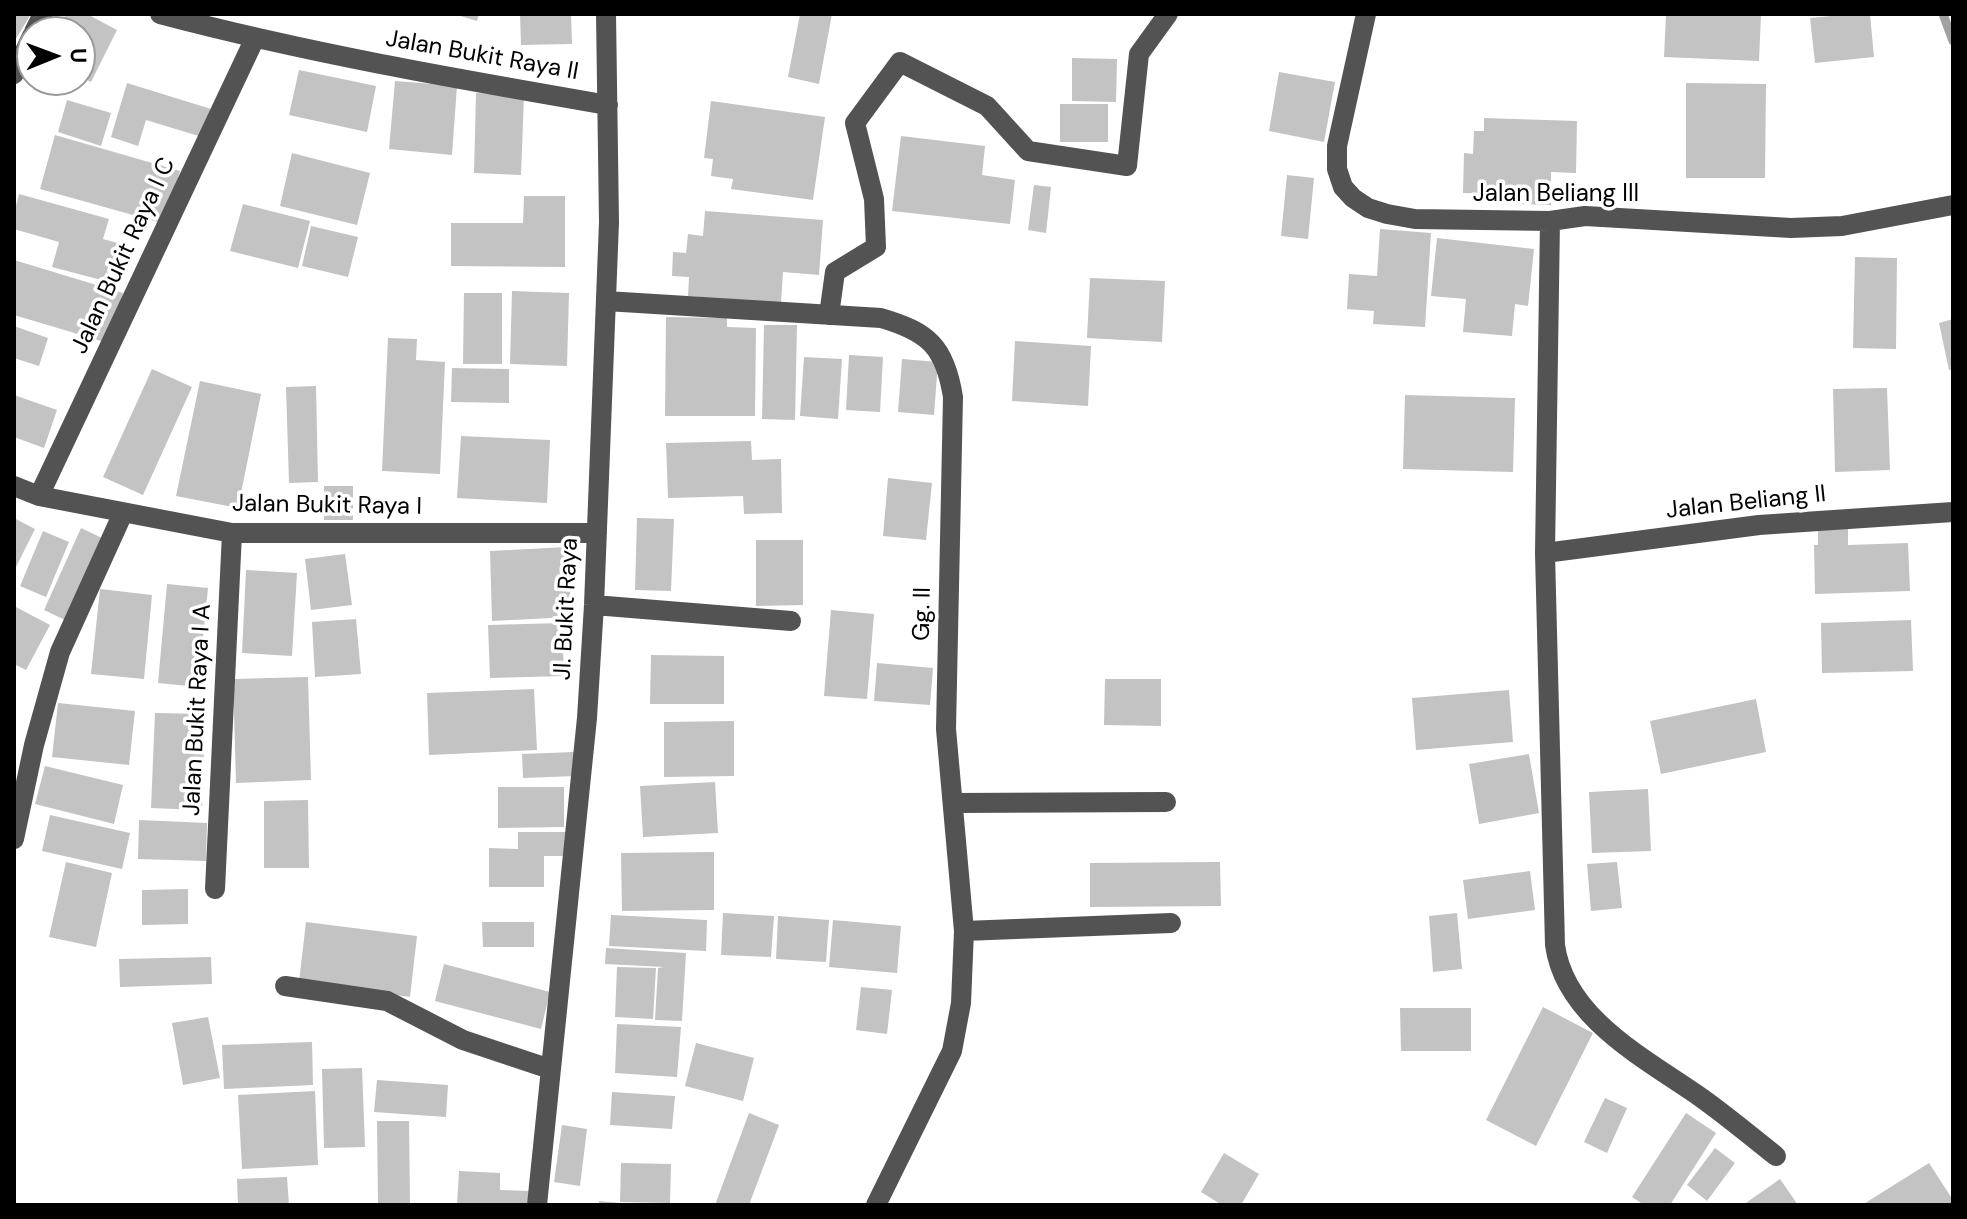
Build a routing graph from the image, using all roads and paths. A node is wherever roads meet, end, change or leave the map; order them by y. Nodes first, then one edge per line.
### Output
1 (160, 14) edge
2 (606, 14) edge
3 (1168, 14) edge
4 (1366, 14) edge
5 (211, 21) edge
6 (255, 38) junction
7 (608, 105) junction
8 (1953, 205) edge
9 (1550, 221) junction
10 (606, 301) junction
11 (829, 315) junction
12 (14, 486) edge
13 (39, 496) junction
14 (1953, 512) edge
15 (123, 513) junction
16 (232, 533) junction
17 (597, 533) junction
18 (1545, 553) junction
19 (594, 605) junction
20 (791, 621) dead end
21 (1166, 802) dead end
22 (953, 803) junction
23 (14, 839) edge
24 (215, 889) dead end
25 (1171, 923) dead end
26 (964, 931) junction
27 (285, 986) dead end
28 (550, 1069) junction
29 (1776, 1156) dead end
30 (537, 1205) edge
31 (876, 1205) edge

1 - 5 street, Jalan Bukit Raya II
2 - 7 street, Jl. Bukit Raya
3 - 11 street
4 - 9 street, Jalan Beliang III
5 - 6 street, Jalan Bukit Raya II
6 - 7 street, Jalan Bukit Raya II
6 - 13 street, Jalan Bukit Raya I C
7 - 10 street, Jl. Bukit Raya
8 - 9 street, Jalan Beliang III
9 - 18 street
10 - 11 street, Gg. II
10 - 17 street, Jl. Bukit Raya
11 - 22 street, Gg. II
12 - 13 street, Jalan Bukit Raya I
13 - 15 street, Jalan Bukit Raya I
14 - 18 street, Jalan Beliang II
15 - 16 street, Jalan Bukit Raya I
15 - 23 street
16 - 17 street, Jalan Bukit Raya I
16 - 24 street, Jalan Bukit Raya I A
17 - 19 street, Jl. Bukit Raya
18 - 29 street
19 - 20 street
19 - 28 street, Jl. Bukit Raya
21 - 22 street
22 - 26 street, Gg. II
25 - 26 street
26 - 31 street, Gg. II
27 - 28 street
28 - 30 street, Jl. Bukit Raya

